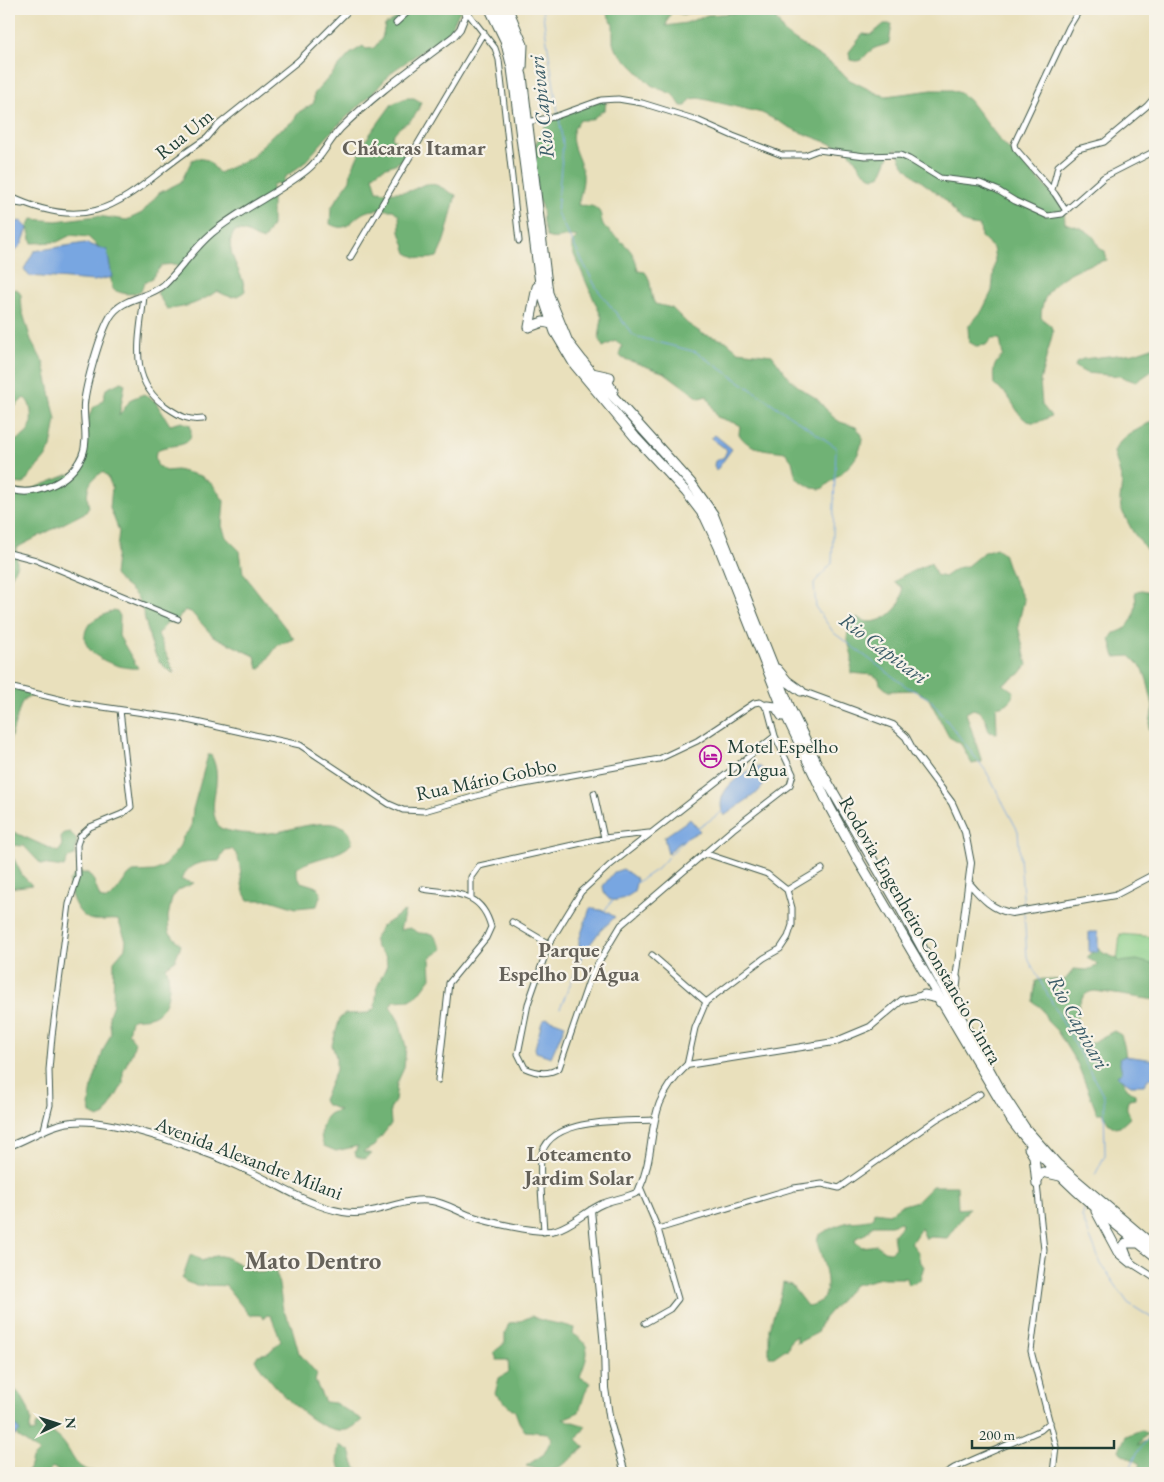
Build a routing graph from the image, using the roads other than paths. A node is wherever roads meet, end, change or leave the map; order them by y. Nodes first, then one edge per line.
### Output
1 (350, 9) edge
2 (411, 9) edge
3 (484, 9) edge
4 (490, 9) edge
5 (499, 9) edge
6 (508, 9) edge
7 (1080, 9) edge
8 (468, 10) edge
9 (396, 23) dead end
10 (484, 32) junction
11 (505, 40) junction
12 (522, 76) junction
13 (1155, 81) edge
14 (527, 122) junction
15 (1155, 151) edge
16 (1052, 190) junction
17 (9, 196) edge
18 (9, 202) edge
19 (27, 205) junction
20 (1066, 211) junction
21 (518, 241) dead end
22 (350, 258) dead end
23 (536, 262) junction
24 (144, 296) junction
25 (552, 324) junction
26 (203, 419) dead end
27 (9, 489) edge
28 (9, 553) edge
29 (178, 619) dead end
30 (771, 662) junction
31 (768, 673) junction
32 (9, 687) edge
33 (801, 691) junction
34 (767, 706) junction
35 (790, 708) junction
36 (120, 710) junction
37 (775, 736) junction
38 (814, 774) junction
39 (594, 793) dead end
40 (650, 833) junction
41 (604, 838) junction
42 (704, 853) junction
43 (822, 869) dead end
44 (1155, 874) edge
45 (969, 883) junction
46 (423, 889) dead end
47 (787, 890) junction
48 (471, 897) junction
49 (512, 922) dead end
50 (549, 944) junction
51 (652, 955) dead end
52 (929, 968) junction
53 (956, 979) junction
54 (924, 995) junction
55 (706, 1002) junction
56 (957, 1026) junction
57 (968, 1029) junction
58 (687, 1065) junction
59 (438, 1080) dead end
60 (980, 1094) dead end
61 (653, 1120) junction
62 (1012, 1121) junction
63 (44, 1129) junction
64 (9, 1146) edge
65 (1063, 1178) junction
66 (1037, 1184) junction
67 (640, 1188) junction
68 (1086, 1197) junction
69 (591, 1210) junction
70 (658, 1229) junction
71 (544, 1232) junction
72 (1141, 1245) junction
73 (1155, 1247) edge
74 (1155, 1256) edge
75 (1130, 1262) junction
76 (1155, 1278) edge
77 (644, 1324) dead end
78 (1050, 1422) junction
79 (625, 1473) edge
80 (946, 1473) edge
81 (1053, 1473) edge

1 - 19 street, Rua Um
2 - 9 street
3 - 11 highway
4 - 11 highway, Rodovia Engenheiro Constancio Cintra
5 - 12 highway
6 - 12 highway
7 - 16 street
8 - 10 street
8 - 24 street
10 - 21 street
10 - 22 street
11 - 23 highway, Rodovia Engenheiro Constancio Cintra
12 - 14 highway
13 - 16 street
14 - 20 street
14 - 30 highway, Rodovia Engenheiro Constancio Cintra
15 - 20 street
16 - 20 street
17 - 19 street, Rua Um
18 - 19 street
23 - 25 highway, Rodovia Engenheiro Constancio Cintra
23 - 25 highway
24 - 26 street
24 - 27 street
25 - 31 highway, Rodovia Engenheiro Constancio Cintra
28 - 29 street
30 - 33 highway
30 - 35 highway, Rodovia Engenheiro Constancio Cintra
31 - 34 highway
31 - 38 highway, Rodovia Engenheiro Constancio Cintra
32 - 36 street, Rua Mário Gobbo
33 - 35 highway
33 - 45 street
34 - 36 street, Rua Mário Gobbo
34 - 37 street
34 - 38 highway
35 - 52 highway, Rodovia Engenheiro Constancio Cintra
36 - 63 street
37 - 40 street
37 - 42 street
38 - 52 highway, Rodovia Engenheiro Constancio Cintra
39 - 41 street
40 - 41 street
40 - 50 street
41 - 48 street
42 - 47 street
42 - 50 street
43 - 47 street
44 - 45 street
45 - 53 street
46 - 48 street
47 - 55 street
48 - 59 street
49 - 50 street
51 - 55 street
52 - 53 highway
52 - 54 highway
52 - 56 highway, Rodovia Engenheiro Constancio Cintra
52 - 57 highway, Rodovia Engenheiro Constancio Cintra
53 - 57 highway
54 - 56 highway
54 - 58 street
55 - 58 street
56 - 62 highway, Rodovia Engenheiro Constancio Cintra
57 - 73 highway, Rodovia Engenheiro Constancio Cintra
58 - 61 street
60 - 70 street
61 - 67 street
61 - 71 street
62 - 65 highway, Rodovia Engenheiro Constancio Cintra
62 - 66 highway
63 - 64 street, Avenida Alexandre Milani
63 - 71 street, Avenida Alexandre Milani
65 - 66 highway
65 - 68 highway, Rodovia Engenheiro Constancio Cintra
66 - 78 street
67 - 69 street, Avenida Alexandre Milani
67 - 70 street
68 - 72 highway, Rodovia Engenheiro Constancio Cintra
68 - 75 highway
69 - 71 street, Avenida Alexandre Milani
69 - 79 street
70 - 77 street
72 - 74 highway, Rodovia Engenheiro Constancio Cintra
72 - 75 highway
75 - 76 street
78 - 80 street
78 - 81 street

